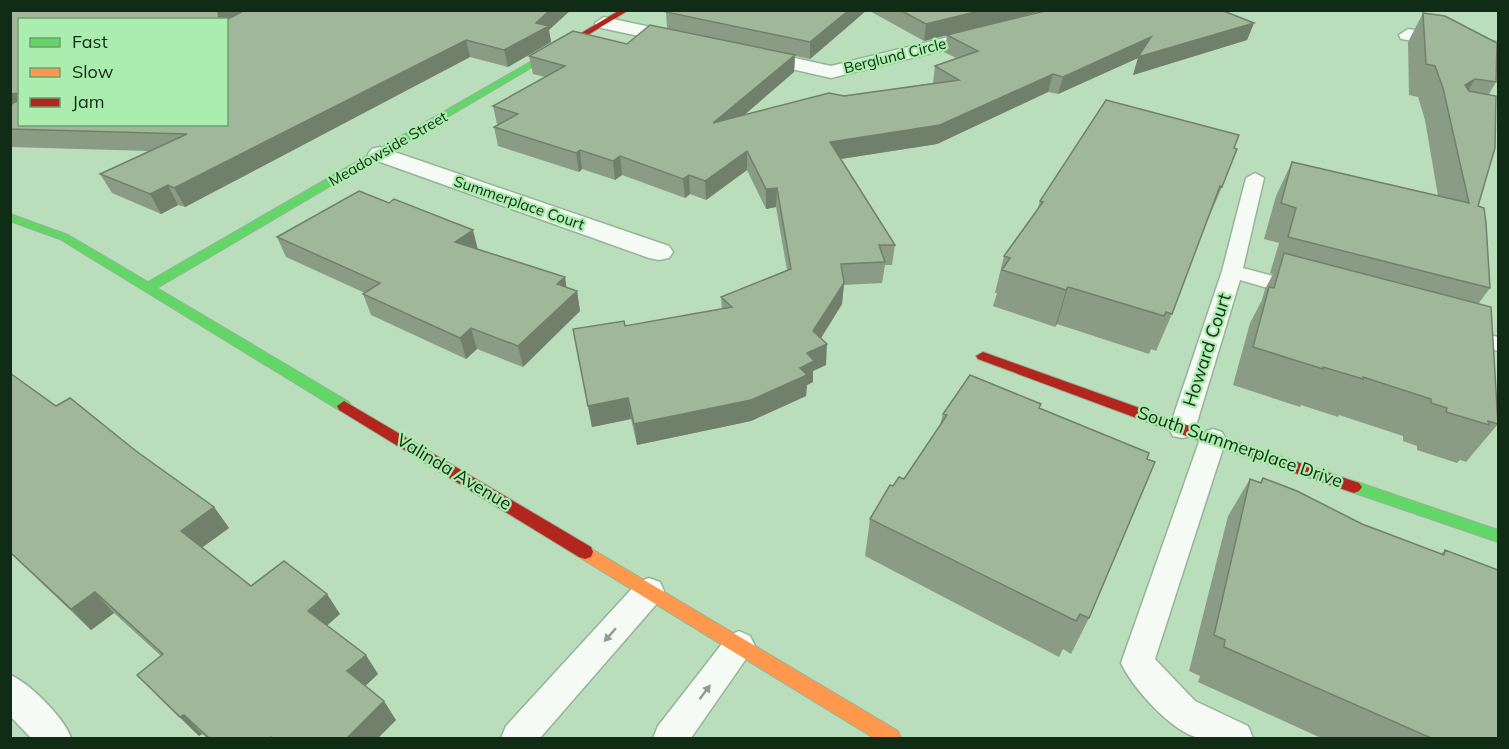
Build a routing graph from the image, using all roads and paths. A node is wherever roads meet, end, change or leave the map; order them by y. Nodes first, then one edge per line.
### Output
1 (626, 10) edge
2 (604, 23) junction
3 (1012, 27) edge
4 (1408, 35) dead end
5 (706, 45) edge
6 (1498, 48) edge
7 (729, 50) edge
8 (380, 154) junction
9 (1255, 178) dead end
10 (10, 217) edge
11 (659, 252) dead end
12 (1232, 272) junction
13 (149, 286) junction
14 (1321, 296) edge
15 (1443, 329) edge
16 (1498, 344) edge
17 (983, 356) dead end
18 (1182, 429) junction
19 (1213, 439) junction
20 (1498, 536) edge
21 (649, 591) junction
22 (739, 646) junction
23 (10, 691) edge
24 (54, 738) edge
25 (518, 738) edge
26 (670, 738) edge
27 (891, 738) edge
28 (1236, 738) edge

1 - 2 street, Meadowside Street
2 - 5 street
2 - 8 street, Meadowside Street
3 - 7 street, Berglund Circle
4 - 6 street
8 - 11 street, Summerplace Court
8 - 13 street, Meadowside Street
9 - 12 lane, Howard Court
10 - 13 street, Valinda Avenue
12 - 14 lane, Howard Court
12 - 18 lane, Howard Court
13 - 21 street, Valinda Avenue
15 - 16 lane
17 - 18 street, South Summerplace Drive
18 - 19 street, South Summerplace Drive
19 - 20 street, South Summerplace Drive
19 - 28 lane
21 - 22 street, Valinda Avenue
21 -> 25 lane
26 -> 22 lane
22 - 27 street, Valinda Avenue
23 - 24 lane

